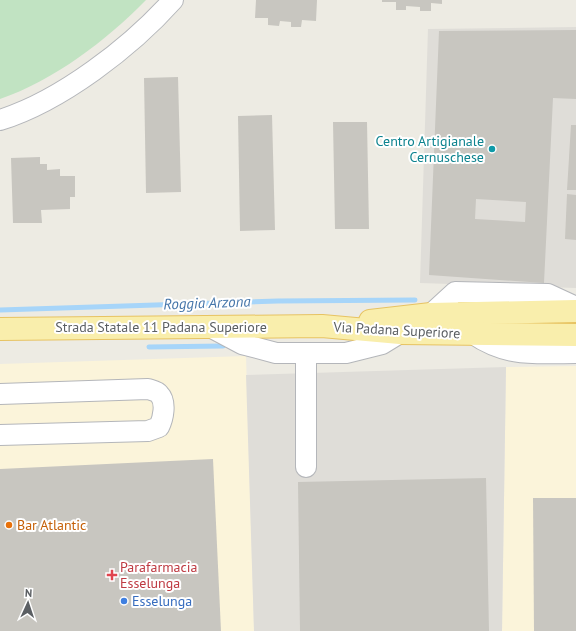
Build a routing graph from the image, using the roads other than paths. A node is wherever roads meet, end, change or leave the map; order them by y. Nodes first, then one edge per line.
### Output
1 (173, 0) edge
2 (0, 120) edge
3 (576, 307) edge
4 (576, 311) edge
5 (439, 313) junction
6 (576, 322) edge
7 (322, 326) junction
8 (210, 327) junction
9 (0, 329) edge
10 (400, 333) junction
11 (473, 334) junction
12 (576, 335) edge
13 (306, 353) junction
14 (576, 353) edge
15 (0, 394) edge
16 (0, 436) edge
17 (306, 467) dead end

1 - 2 street
3 - 5 street
4 - 5 main road, Via Padana Superiore
5 - 6 street, Via Padana Superiore
5 - 7 main road, Via Padana Superiore
7 - 8 main road, Strada Statale 11 Padana Superiore
7 - 10 main road, Via Padana Superiore
8 - 9 main road, Strada Statale 11 Padana Superiore
8 - 13 street
10 - 11 main road, Via Padana Superiore
10 - 13 street
11 - 12 main road, Via Padana Superiore
11 - 14 street
13 - 17 street
15 - 16 street

